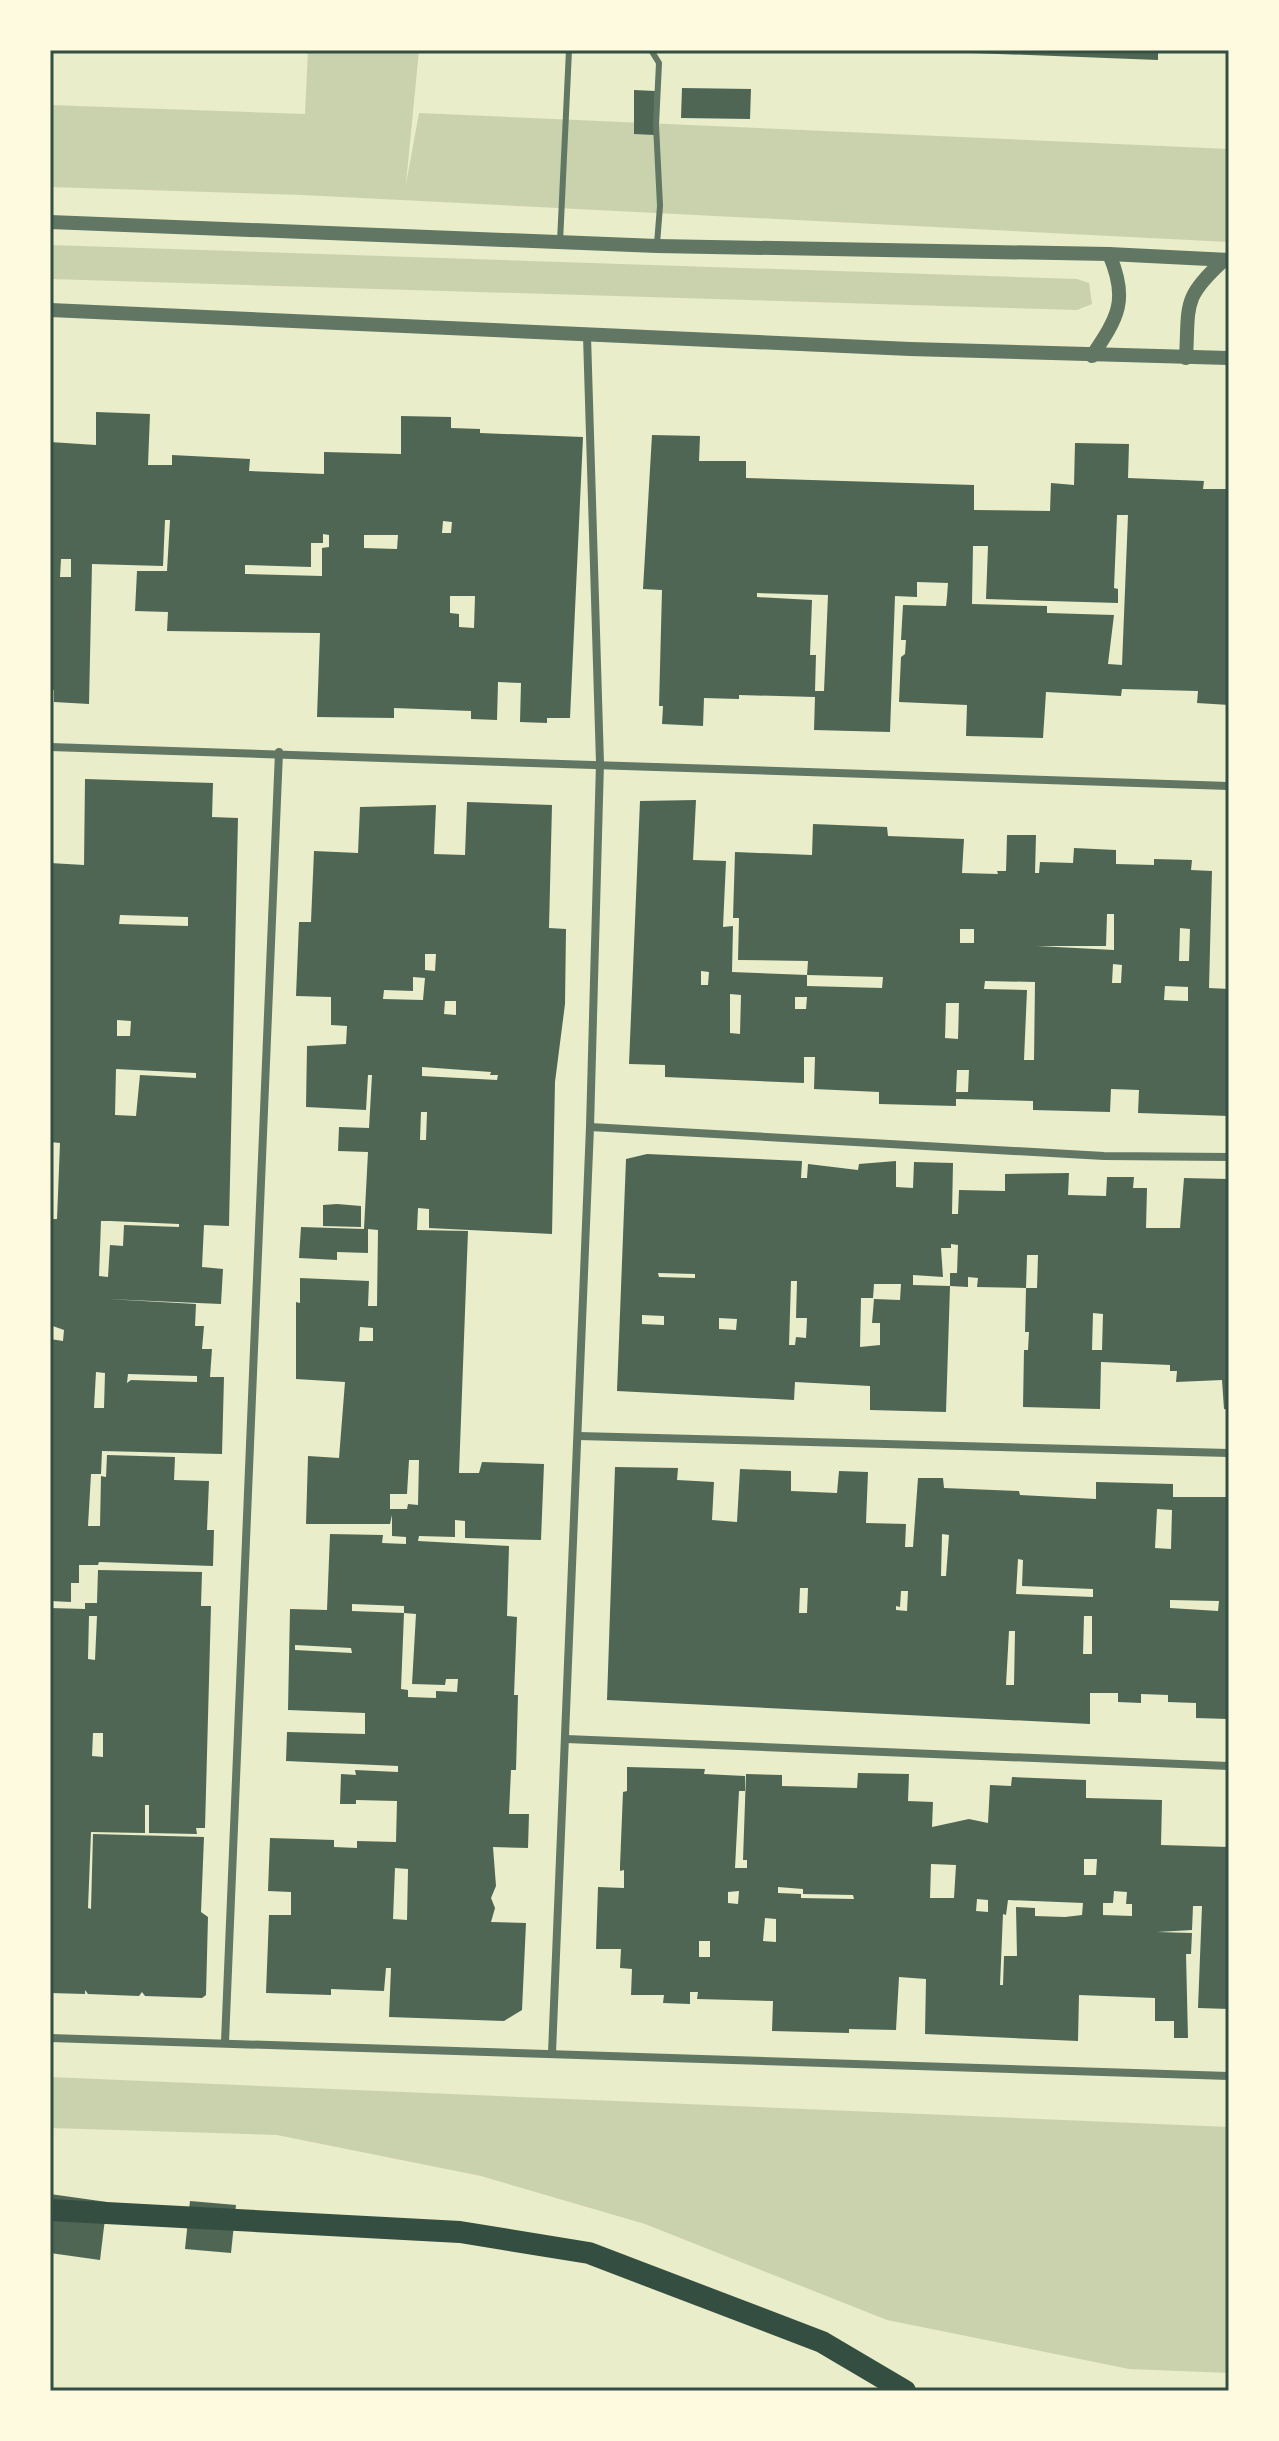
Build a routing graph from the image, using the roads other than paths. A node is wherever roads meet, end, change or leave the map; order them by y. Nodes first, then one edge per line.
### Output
1 (569, 50) edge
2 (651, 50) edge
3 (50, 222) edge
4 (560, 242) junction
5 (657, 246) junction
6 (1109, 254) junction
7 (1226, 260) edge
8 (50, 310) edge
9 (587, 336) junction
10 (1092, 356) junction
11 (1186, 358) junction
12 (1229, 358) edge
13 (50, 747) edge
14 (279, 752) junction
15 (600, 763) junction
16 (1229, 786) edge
17 (590, 1127) junction
18 (1229, 1157) edge
19 (578, 1436) junction
20 (1229, 1453) edge
21 (566, 1739) junction
22 (1229, 1766) edge
23 (50, 2038) edge
24 (225, 2042) junction
25 (552, 2053) junction
26 (1229, 2076) edge
27 (50, 2210) edge
28 (905, 2391) edge

1 - 4 lane
2 - 5 lane
3 - 4 street
4 - 5 street
5 - 6 street
6 - 7 street
6 - 10 street
7 - 11 street
8 - 9 street
9 - 10 street
9 - 15 street
10 - 11 street
11 - 12 street
13 - 14 street
14 - 15 street
14 - 24 street
15 - 16 street
15 - 17 street
17 - 18 street
17 - 19 street
19 - 20 street
19 - 21 street
21 - 22 street
21 - 25 street
23 - 24 street
24 - 25 street
25 - 26 street
27 - 28 highway

